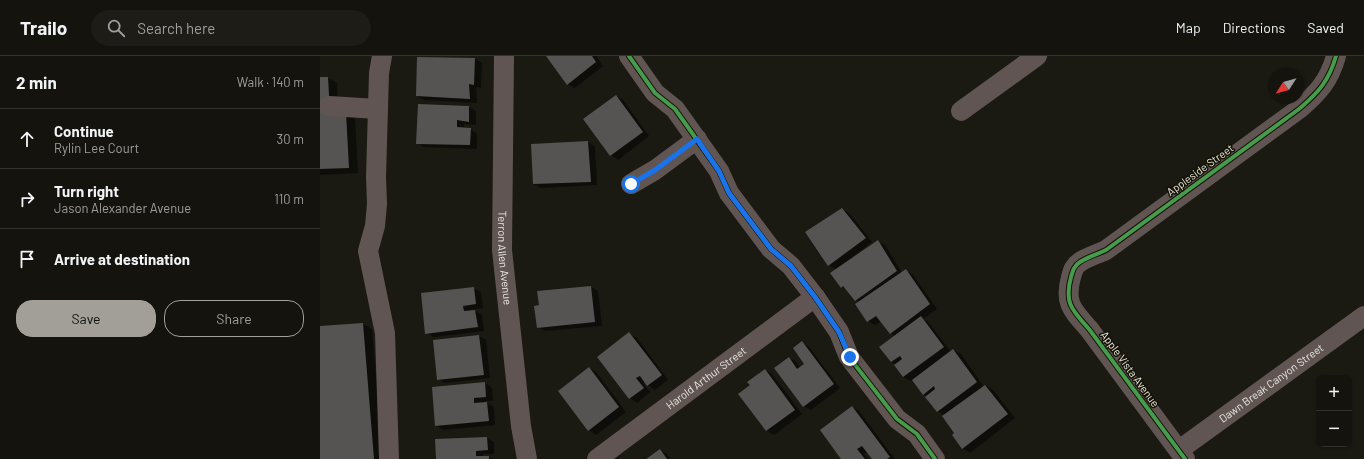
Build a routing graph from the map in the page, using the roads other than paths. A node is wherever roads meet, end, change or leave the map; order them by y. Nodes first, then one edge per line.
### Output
1 (382, 56) edge
2 (504, 56) edge
3 (629, 56) edge
4 (1037, 56) edge
5 (1336, 56) edge
6 (330, 106) dead end
7 (378, 109) junction
8 (960, 111) dead end
9 (697, 139) junction
10 (631, 184) dead end
11 (1068, 288) joint
12 (815, 297) junction
13 (1364, 316) edge
14 (1182, 455) edge
15 (389, 459) edge
16 (527, 459) edge
17 (597, 459) edge
18 (935, 459) edge

1 - 7 street
2 - 16 street, Terron Allen Avenue
3 - 9 street
4 - 8 street
5 - 11 street, Appleside Street
6 - 7 street
7 - 15 street
9 - 10 street
9 - 12 street
11 - 14 street, Apple Vista Avenue
12 - 17 street, Harold Arthur Street
12 - 18 street
13 - 14 street, Dawn Break Canyon Street

